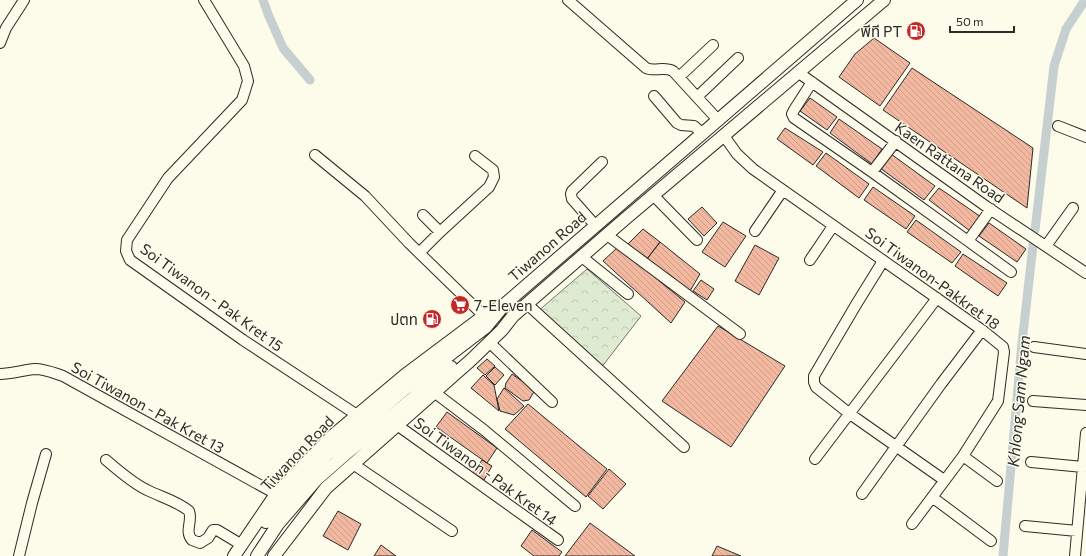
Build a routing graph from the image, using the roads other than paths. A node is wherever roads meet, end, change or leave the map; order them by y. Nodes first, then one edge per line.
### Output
1 (24, 0) edge
2 (204, 0) edge
3 (568, 0) edge
4 (857, 0) edge
5 (884, 0) edge
6 (0, 43) edge
7 (713, 44) dead end
8 (738, 58) dead end
9 (799, 73) junction
10 (678, 77) junction
11 (812, 82) junction
12 (654, 96) dead end
13 (697, 97) junction
14 (718, 120) junction
15 (1058, 126) dead end
16 (702, 133) junction
17 (724, 136) junction
18 (1086, 137) edge
19 (896, 141) junction
20 (315, 155) dead end
21 (475, 156) dead end
22 (602, 162) dead end
23 (872, 172) junction
24 (783, 190) junction
25 (653, 195) junction
26 (1073, 208) dead end
27 (991, 209) junction
28 (423, 215) dead end
29 (595, 225) junction
30 (833, 226) junction
31 (755, 231) dead end
32 (440, 232) junction
33 (607, 235) junction
34 (697, 240) dead end
35 (968, 241) junction
36 (1046, 246) junction
37 (419, 253) junction
38 (582, 257) junction
39 (810, 260) dead end
40 (883, 261) junction
41 (1011, 272) dead end
42 (1086, 272) edge
43 (628, 294) dead end
44 (937, 298) junction
45 (505, 304) junction
46 (527, 304) junction
47 (484, 316) junction
48 (513, 316) junction
49 (982, 330) junction
50 (740, 334) dead end
51 (489, 342) junction
52 (1034, 348) dead end
53 (1086, 354) edge
54 (0, 374) edge
55 (434, 392) junction
56 (1033, 401) dead end
57 (552, 402) dead end
58 (1086, 405) edge
59 (850, 414) junction
60 (357, 415) junction
61 (397, 425) junction
62 (1086, 433) edge
63 (896, 446) junction
64 (684, 447) dead end
65 (46, 454) dead end
66 (963, 456) junction
67 (106, 460) dead end
68 (815, 460) dead end
69 (1031, 462) dead end
70 (353, 464) junction
71 (1083, 467) junction
72 (944, 480) junction
73 (997, 481) dead end
74 (276, 494) junction
75 (862, 494) dead end
76 (932, 497) junction
77 (574, 506) dead end
78 (912, 524) dead end
79 (1025, 526) dead end
80 (452, 531) dead end
81 (1078, 531) junction
82 (558, 540) dead end
83 (991, 541) dead end
84 (242, 550) edge
85 (19, 556) edge
86 (234, 556) edge
87 (257, 556) edge
88 (274, 556) edge
89 (1075, 556) edge

1 - 6 street
2 - 60 street, Soi Tiwanon - Pak Kret 15
3 - 10 street
4 - 14 main road, Tiwanon Road
5 - 9 main road, Tiwanon Road
7 - 10 street
8 - 13 street
9 - 11 street, Kaen Rattana Road
9 - 17 main road, Tiwanon Road
10 - 13 street
11 - 19 street, Kaen Rattana Road
11 - 23 street
12 - 16 street
13 - 14 street
14 - 16 main road, Tiwanon Road
15 - 18 street
16 - 29 main road, Tiwanon Road
17 - 24 street, Soi Tiwanon-Pakkret 18
17 - 25 main road, Tiwanon Road
19 - 23 street
19 - 27 street, Kaen Rattana Road
20 - 37 street
21 - 32 street
22 - 29 street
23 - 35 street
24 - 30 street, Soi Tiwanon-Pakkret 18
24 - 31 street
25 - 33 main road, Tiwanon Road
25 - 34 street
26 - 36 street
27 - 35 street
27 - 36 street, Kaen Rattana Road
28 - 32 street
29 - 45 main road, Tiwanon Road
30 - 39 street
30 - 40 street, Soi Tiwanon-Pakkret 18
32 - 37 street
33 - 38 main road, Tiwanon Road
33 - 50 street
35 - 41 street
36 - 42 street, Kaen Rattana Road
37 - 47 street
38 - 43 street
38 - 46 main road, Tiwanon Road
40 - 44 street, Soi Tiwanon-Pakkret 18
40 - 59 street
44 - 49 street, Soi Tiwanon-Pakkret 18
44 - 59 street
45 - 47 main road, Tiwanon Road
45 - 84 main road
46 - 48 main road, Tiwanon Road
46 - 64 street
47 - 60 main road, Tiwanon Road
48 - 51 main road, Tiwanon Road
48 - 87 main road
49 - 63 street
49 - 66 street, Soi Tiwanon-Pakkret 18
51 - 55 main road, Tiwanon Road
51 - 57 street
52 - 53 street
54 - 74 street, Soi Tiwanon - Pak Kret 13
55 - 61 main road, Tiwanon Road
55 - 77 street
56 - 58 street
59 - 63 street
59 - 68 street
60 - 74 main road, Tiwanon Road
61 - 70 main road, Tiwanon Road
61 - 82 street, Soi Tiwanon - Pak Kret 14
62 - 71 street
63 - 72 street
63 - 75 street
65 - 85 street
66 - 72 street, Soi Tiwanon-Pakkret 18
66 - 73 street
67 - 84 street
69 - 71 street
70 - 80 street
70 - 88 main road, Tiwanon Road
71 - 81 street
72 - 76 street, Soi Tiwanon-Pakkret 18
74 - 84 main road, Tiwanon Road
76 - 78 street, Soi Tiwanon-Pakkret 18
76 - 83 street
79 - 81 street
81 - 89 street
84 - 86 main road, Tiwanon Road

